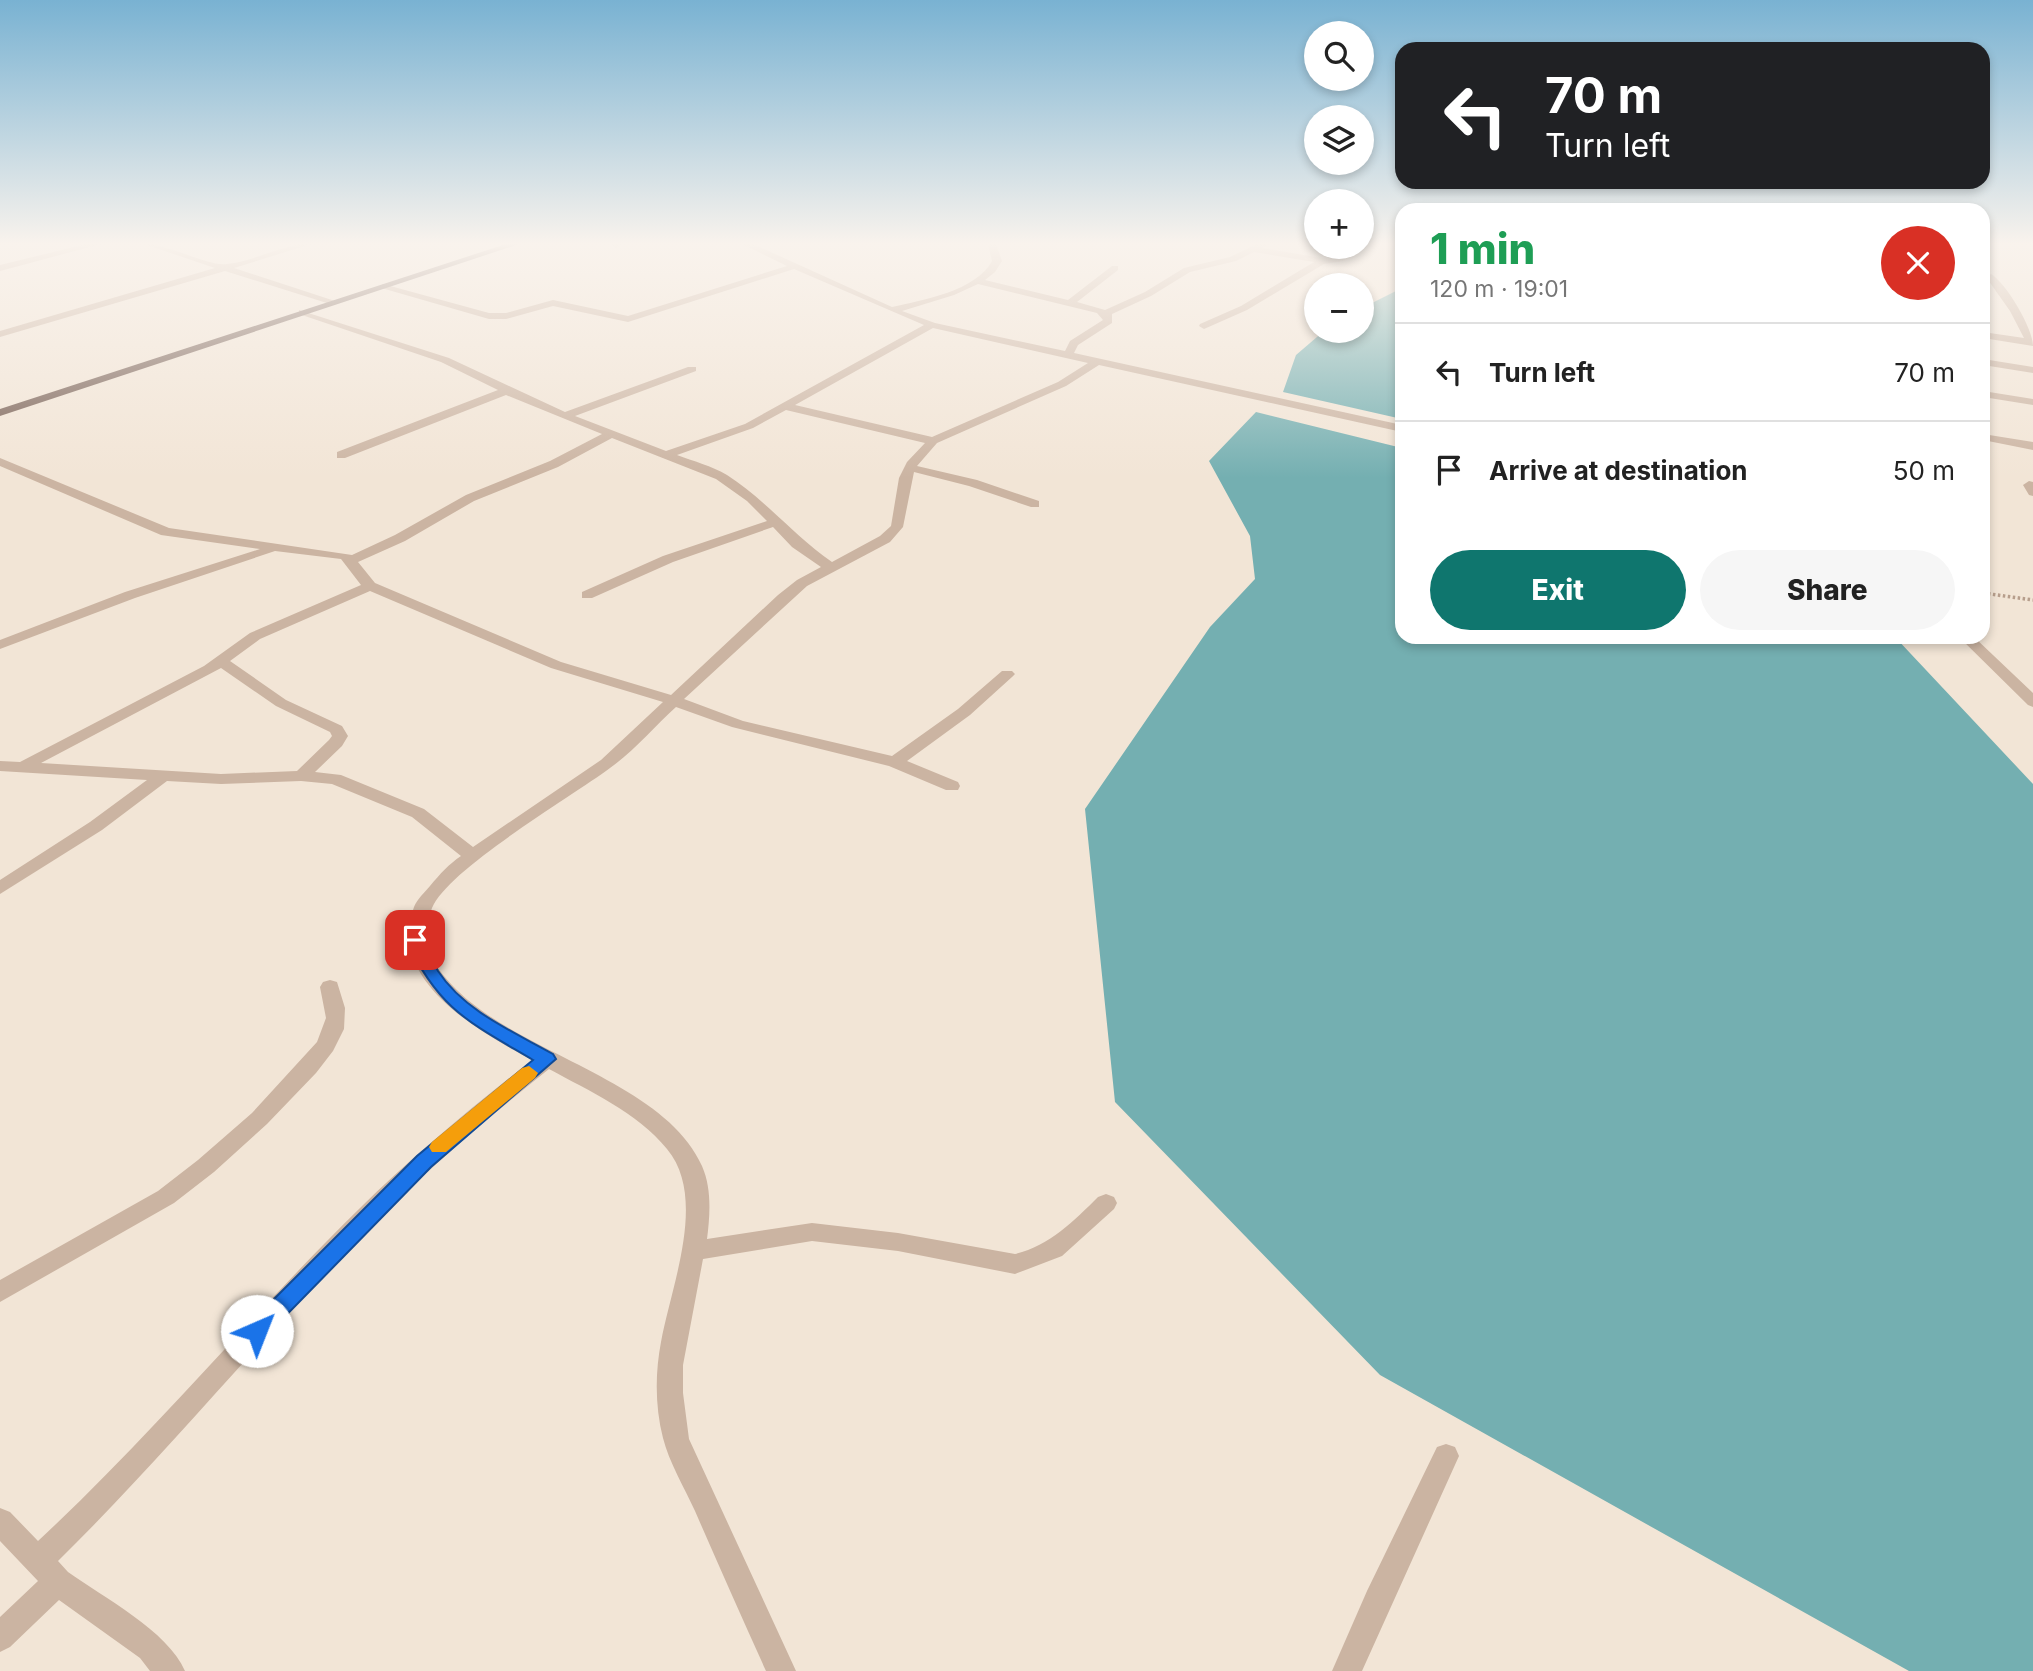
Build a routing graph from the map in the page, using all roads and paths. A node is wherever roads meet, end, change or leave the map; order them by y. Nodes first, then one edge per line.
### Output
1 (40, 322) edge
2 (272, 322) edge
3 (332, 322) edge
4 (922, 322) edge
5 (1106, 322) edge
6 (1215, 322) edge
7 (2021, 322) edge
8 (932, 326) junction
9 (1204, 327) dead end
10 (0, 334) edge
11 (1990, 336) edge
12 (2032, 343) edge
13 (1068, 356) junction
14 (1096, 362) junction
15 (1990, 363) edge
16 (692, 369) dead end
17 (2033, 370) edge
18 (506, 391) junction
19 (1990, 395) edge
20 (2033, 402) edge
21 (787, 407) junction
22 (0, 413) edge
23 (565, 416) junction
24 (1395, 427) edge
25 (614, 433) junction
26 (1990, 438) edge
27 (933, 441) junction
28 (2033, 446) edge
29 (668, 454) junction
30 (341, 455) dead end
31 (0, 462) edge
32 (910, 468) junction
33 (1035, 504) dead end
34 (773, 523) junction
35 (276, 548) junction
36 (351, 560) junction
37 (830, 567) junction
38 (370, 586) junction
39 (1990, 594) edge
40 (587, 596) dead end
41 (2033, 600) edge
42 (1973, 644) edge
43 (0, 645) edge
44 (221, 662) junction
45 (1007, 674) dead end
46 (671, 700) junction
47 (2033, 702) edge
48 (895, 762) junction
49 (0, 766) edge
50 (24, 766) junction
51 (164, 775) junction
52 (301, 776) junction
53 (952, 786) dead end
54 (473, 856) junction
55 (0, 888) edge
56 (330, 988) dead end
57 (547, 1059) junction
58 (1106, 1203) dead end
59 (691, 1251) junction
60 (0, 1292) edge
61 (1446, 1456) dead end
62 (0, 1521) edge
63 (48, 1571) junction
64 (0, 1637) edge
65 (170, 1671) edge
66 (782, 1671) edge
67 (1347, 1671) edge

1 - 10 street
2 - 22 main road
3 - 18 street
4 - 8 street
5 - 13 street
6 - 9 street
7 - 12 street
8 - 13 street
8 - 21 street
11 - 12 street
13 - 14 street
14 - 24 street
14 - 27 street
15 - 17 street
16 - 23 street
18 - 23 street
18 - 30 street
19 - 20 street
21 - 27 street
21 - 29 street
23 - 25 street
25 - 29 street
25 - 36 street
26 - 28 street
27 - 32 street
29 - 34 street
31 - 35 street
32 - 33 street
32 - 37 street
34 - 37 street
34 - 40 street
35 - 36 street
35 - 43 street
36 - 38 street
37 - 46 street
38 - 44 street
38 - 46 street
39 - 41 path
42 - 47 street
44 - 50 street
44 - 52 street
45 - 48 street
46 - 48 street
46 - 54 street
48 - 53 street
49 - 50 street
50 - 51 street
51 - 52 street
51 - 55 street
52 - 54 street
54 - 57 street
56 - 60 street
57 - 59 street
57 - 63 street
58 - 59 street
59 - 66 street
61 - 67 street
62 - 63 street
63 - 64 street
63 - 65 street

